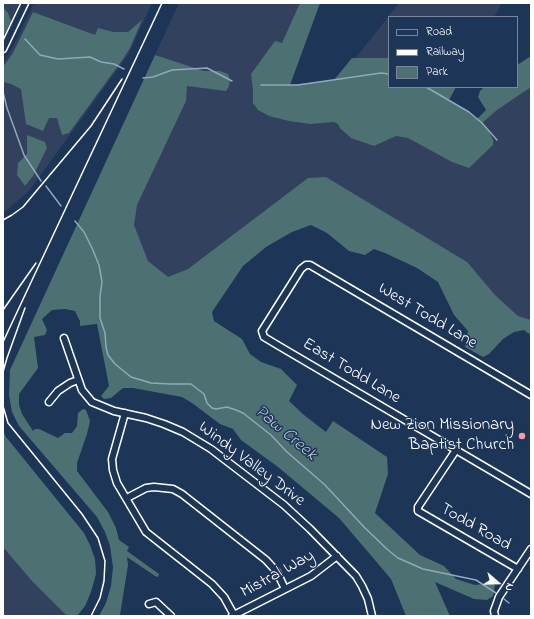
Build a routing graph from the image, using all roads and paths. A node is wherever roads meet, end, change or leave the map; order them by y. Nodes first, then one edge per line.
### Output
1 (25, 3) edge
2 (3, 49) edge
3 (262, 333) joint
4 (64, 338) dead end
5 (78, 380) junction
6 (531, 395) edge
7 (49, 402) dead end
8 (125, 414) junction
9 (456, 450) junction
10 (531, 494) edge
11 (127, 498) junction
12 (531, 549) edge
13 (337, 556) junction
14 (518, 569) junction
15 (285, 589) junction
16 (149, 604) dead end
17 (233, 615) edge
18 (171, 616) edge
19 (372, 616) edge
20 (495, 616) edge

1 - 2 street
3 - 6 street, West Todd Lane
3 - 9 street, East Todd Lane
4 - 5 street, Windy Valley Drive
5 - 7 street
5 - 8 street, Windy Valley Drive
8 - 11 street
8 - 13 street, Windy Valley Drive
9 - 10 street, East Todd Lane
9 - 14 street, Todd Road
11 - 15 street
11 - 17 street
12 - 14 street
13 - 15 street, Mistral Way
13 - 19 street, Windy Valley Drive
14 - 20 street
15 - 17 street, Mistral Way
16 - 18 street

